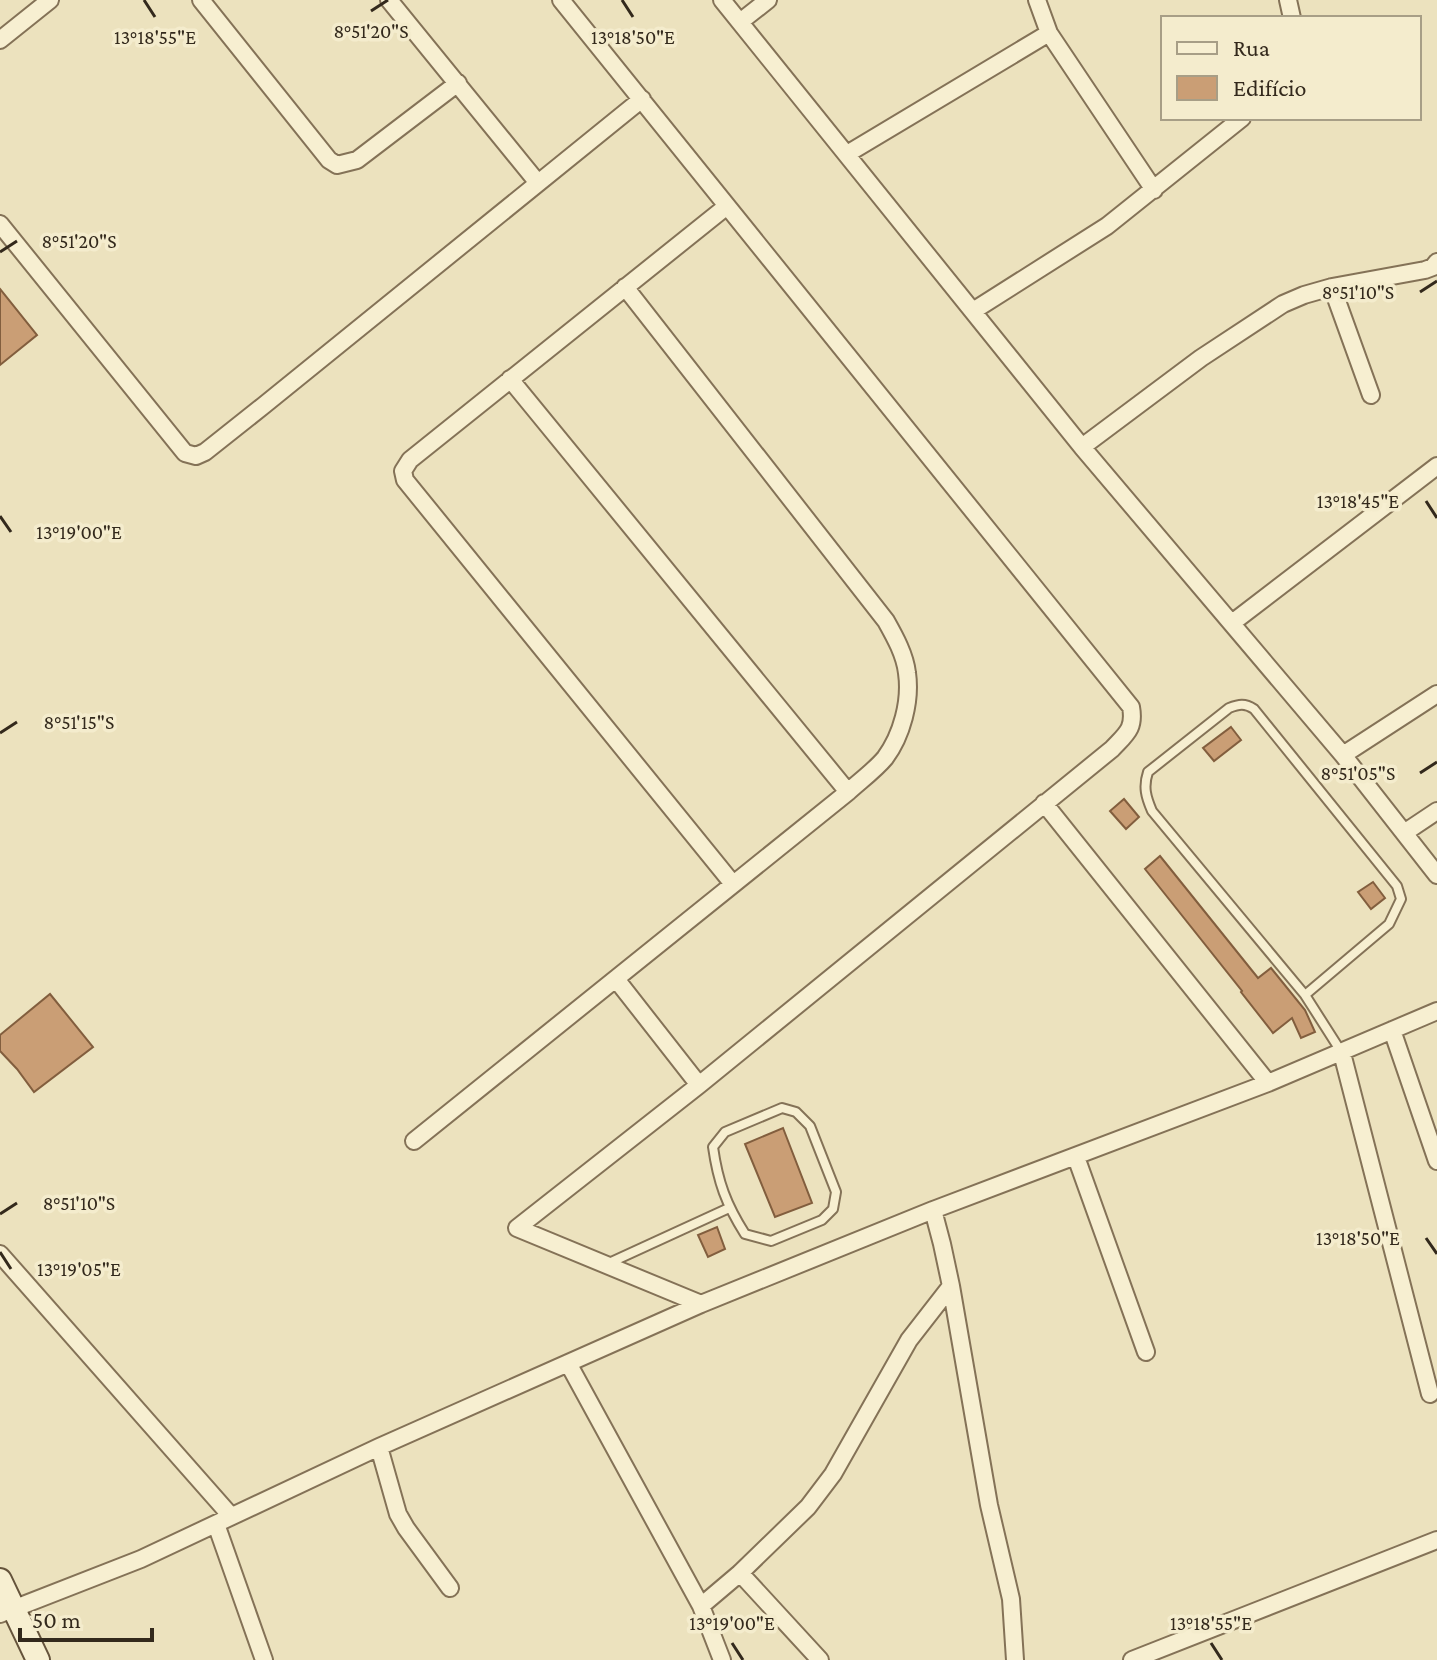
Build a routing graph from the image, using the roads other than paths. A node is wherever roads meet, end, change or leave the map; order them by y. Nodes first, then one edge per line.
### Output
1 (50, 0) edge
2 (201, 0) edge
3 (389, 0) edge
4 (561, 0) edge
5 (722, 0) edge
6 (768, 0) edge
7 (1037, 0) edge
8 (740, 22) junction
9 (1049, 33) junction
10 (0, 40) edge
11 (458, 83) junction
12 (642, 99) junction
13 (1239, 120) edge
14 (847, 154) junction
15 (538, 183) junction
16 (1154, 190) junction
17 (727, 206) junction
18 (0, 224) edge
19 (1437, 262) edge
20 (625, 287) junction
21 (1332, 287) junction
22 (973, 311) junction
23 (510, 379) junction
24 (1371, 395) dead end
25 (1082, 447) junction
26 (1437, 466) edge
27 (1232, 623) junction
28 (1437, 694) edge
29 (1343, 755) junction
30 (848, 792) junction
31 (1044, 803) junction
32 (1437, 811) edge
33 (1404, 833) junction
34 (1437, 875) edge
35 (733, 884) junction
36 (616, 979) junction
37 (1305, 995) junction
38 (1437, 1011) edge
39 (1392, 1030) junction
40 (1342, 1053) junction
41 (1268, 1083) junction
42 (699, 1085) junction
43 (414, 1141) dead end
44 (1076, 1157) junction
45 (1437, 1161) edge
46 (729, 1208) junction
47 (933, 1210) junction
48 (0, 1254) edge
49 (607, 1264) junction
50 (951, 1286) junction
51 (701, 1304) junction
52 (1146, 1352) dead end
53 (568, 1363) junction
54 (1430, 1394) dead end
55 (379, 1447) junction
56 (223, 1520) junction
57 (1437, 1540) edge
58 (740, 1573) junction
59 (0, 1580) edge
60 (450, 1588) dead end
61 (701, 1606) junction
62 (6, 1611) edge
63 (38, 1660) edge
64 (264, 1660) edge
65 (722, 1660) edge
66 (820, 1660) edge
67 (1015, 1660) edge
68 (1132, 1660) edge

1 - 10 street
2 - 11 street
3 - 11 street
4 - 12 street
5 - 8 street
6 - 8 street
7 - 9 street
8 - 14 street
9 - 14 street
9 - 16 street
11 - 15 street
12 - 15 street
12 - 17 street
13 - 16 street
14 - 22 street
15 - 18 street
16 - 22 street
17 - 20 street
17 - 31 street
19 - 21 street
20 - 23 street
20 - 30 street
21 - 24 street
21 - 25 street
22 - 25 street
23 - 30 street
23 - 35 street
25 - 27 street
26 - 27 street
27 - 29 street
28 - 29 street
29 - 33 street
30 - 35 street
31 - 41 street
31 - 42 street
32 - 33 street
33 - 34 street
35 - 36 street
36 - 42 street
36 - 43 street
37 - 37 lane
37 - 40 lane
38 - 39 street
39 - 40 street
39 - 45 street
40 - 41 street
40 - 54 street
41 - 44 street
42 - 49 street
44 - 47 street
44 - 52 street
46 - 46 lane
46 - 49 lane
47 - 50 street
47 - 51 street
48 - 56 street
49 - 51 street
50 - 58 street
50 - 67 street
51 - 53 street
53 - 55 street
53 - 61 street
55 - 56 street
55 - 60 street
56 - 62 street
56 - 64 street
57 - 68 street
58 - 61 street
58 - 66 street
59 - 62 street
61 - 65 street
62 - 63 street

